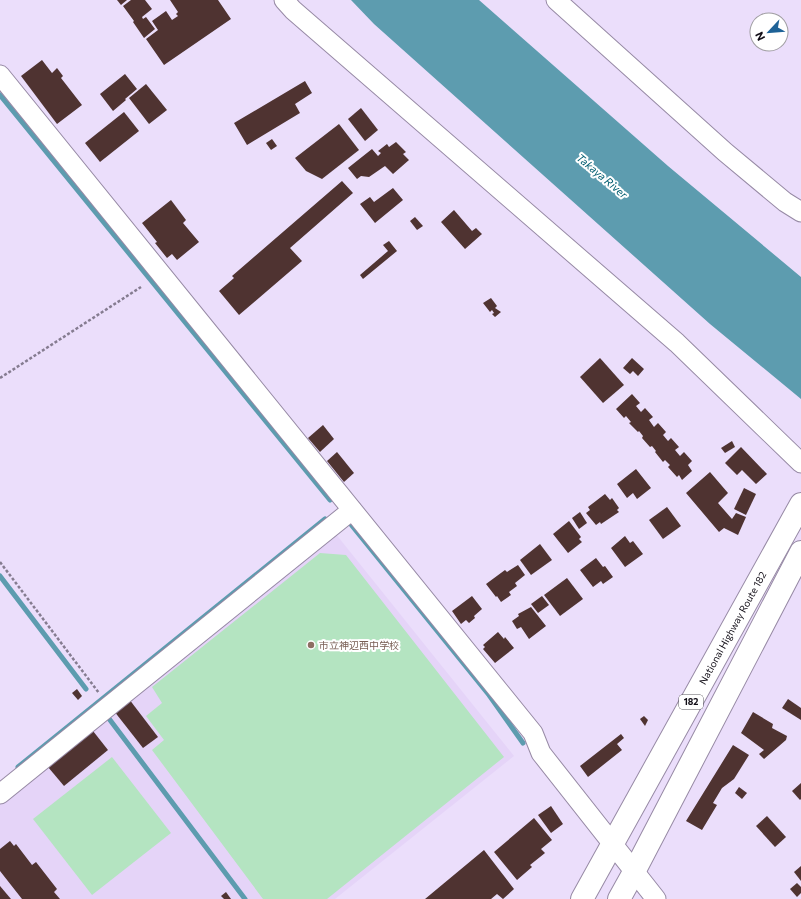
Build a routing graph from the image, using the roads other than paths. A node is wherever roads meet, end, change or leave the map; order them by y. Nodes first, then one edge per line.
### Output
1 (284, 0) edge
2 (556, 0) edge
3 (0, 75) edge
4 (801, 212) edge
5 (801, 463) edge
6 (801, 504) edge
7 (352, 510) junction
8 (801, 552) edge
9 (0, 794) edge
10 (612, 844) junction
11 (634, 872) junction
12 (582, 899) edge
13 (619, 899) edge
14 (656, 899) edge

1 - 5 street
2 - 4 street
3 - 7 street
6 - 10 highway, National Highway Route 182 / 182
7 - 9 street
7 - 10 street
8 - 11 highway, 182
10 - 11 street
10 - 12 highway, National Highway Route 182 / 182
11 - 13 highway, 182
11 - 14 street

